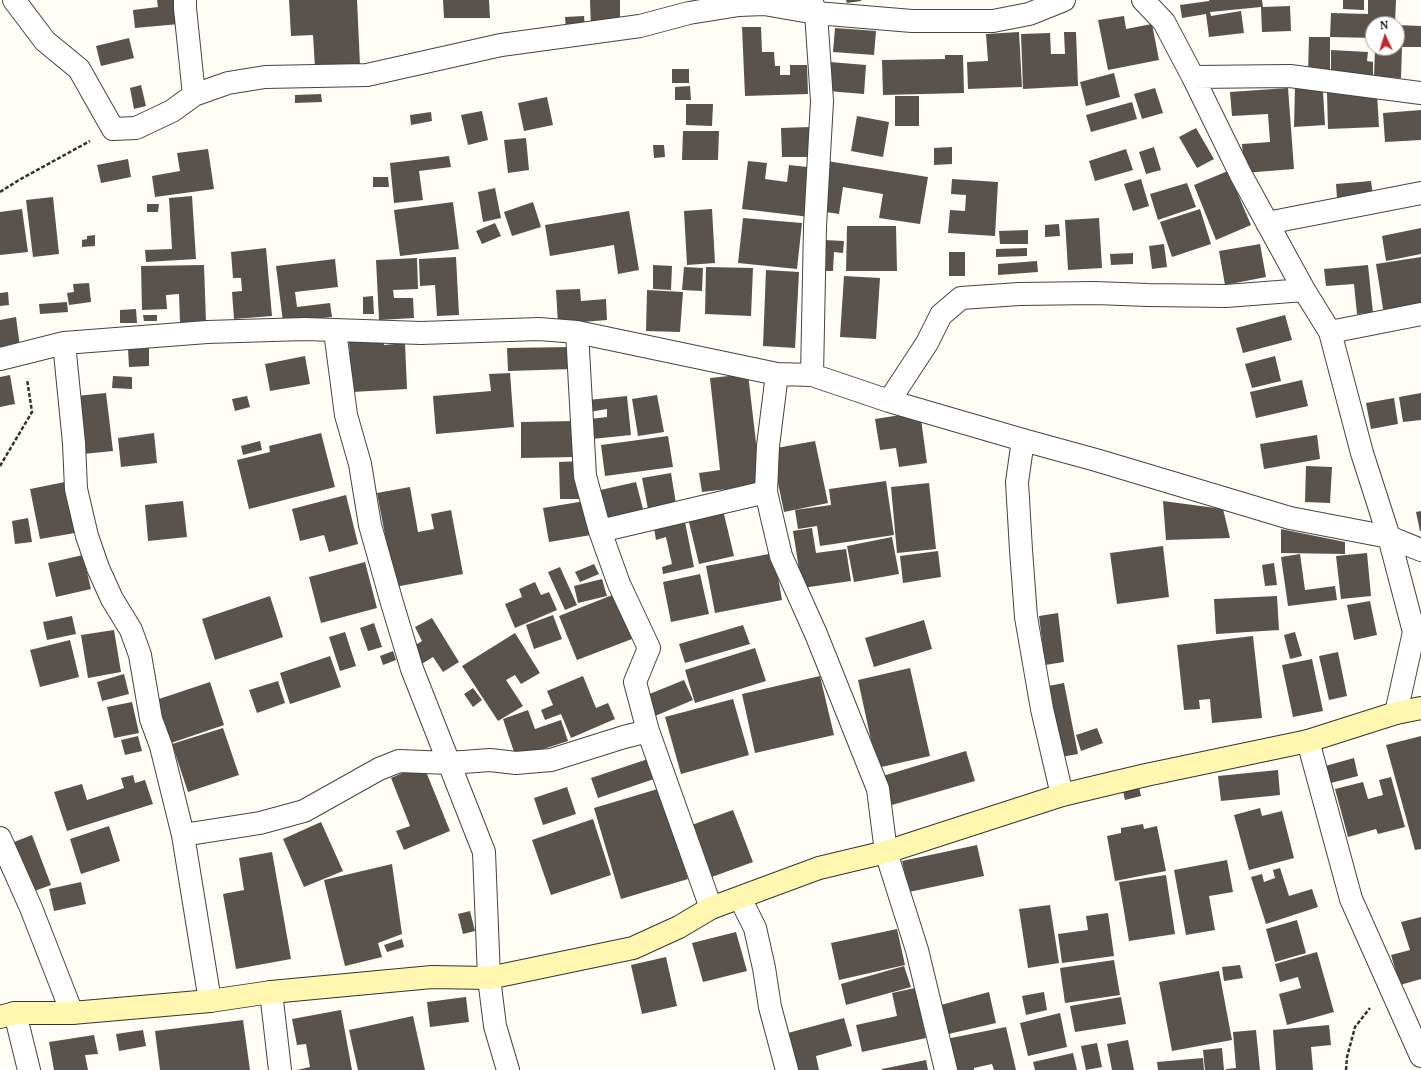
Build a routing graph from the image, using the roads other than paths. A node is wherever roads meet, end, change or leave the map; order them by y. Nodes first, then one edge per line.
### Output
1 (14, 0) edge
2 (186, 0) edge
3 (1064, 0) edge
4 (1143, 0) edge
5 (814, 7) edge
6 (1194, 77) junction
7 (1421, 93) edge
8 (194, 95) junction
9 (1421, 193) edge
10 (1267, 223) junction
11 (1304, 290) junction
12 (1421, 314) edge
13 (335, 331) junction
14 (578, 332) junction
15 (1330, 332) junction
16 (64, 343) junction
17 (0, 359) edge
18 (777, 374) junction
19 (812, 375) junction
20 (889, 401) junction
21 (1023, 440) junction
22 (766, 492) junction
23 (600, 531) junction
24 (1389, 537) junction
25 (1421, 550) edge
26 (1421, 708) edge
27 (1396, 713) junction
28 (648, 731) junction
29 (1308, 740) junction
30 (449, 762) junction
31 (1062, 795) junction
32 (183, 836) junction
33 (0, 838) edge
34 (886, 852) junction
35 (740, 898) junction
36 (711, 908) junction
37 (489, 978) junction
38 (271, 992) junction
39 (210, 1001) junction
40 (72, 1013) junction
41 (8, 1015) edge
42 (1421, 1056) edge
43 (29, 1070) edge
44 (280, 1070) edge
45 (508, 1070) edge
46 (787, 1070) edge
47 (946, 1070) edge

1 - 8 street
2 - 8 street
3 - 5 street
4 - 6 street
5 - 8 street
5 - 19 street
6 - 7 street
6 - 10 street
9 - 10 street
10 - 11 street
11 - 15 street
11 - 20 street
12 - 15 street
13 - 14 street
13 - 16 street
13 - 30 street
14 - 18 street
14 - 23 street
15 - 24 street
16 - 17 street
16 - 32 street
18 - 19 street
18 - 22 street
19 - 20 street
20 - 21 street
21 - 24 street
21 - 31 street
22 - 23 street
22 - 34 street
23 - 28 street
24 - 25 street
24 - 27 street
26 - 27 street
27 - 29 street
28 - 30 street
28 - 36 street
29 - 31 street
29 - 42 street
30 - 32 street
30 - 37 street
31 - 34 street
32 - 39 street
33 - 40 street
34 - 35 street
34 - 47 street
35 - 36 street
35 - 46 street
36 - 37 street
37 - 38 street
37 - 45 street
38 - 39 street
38 - 44 street
39 - 40 street
40 - 41 street
41 - 43 street

